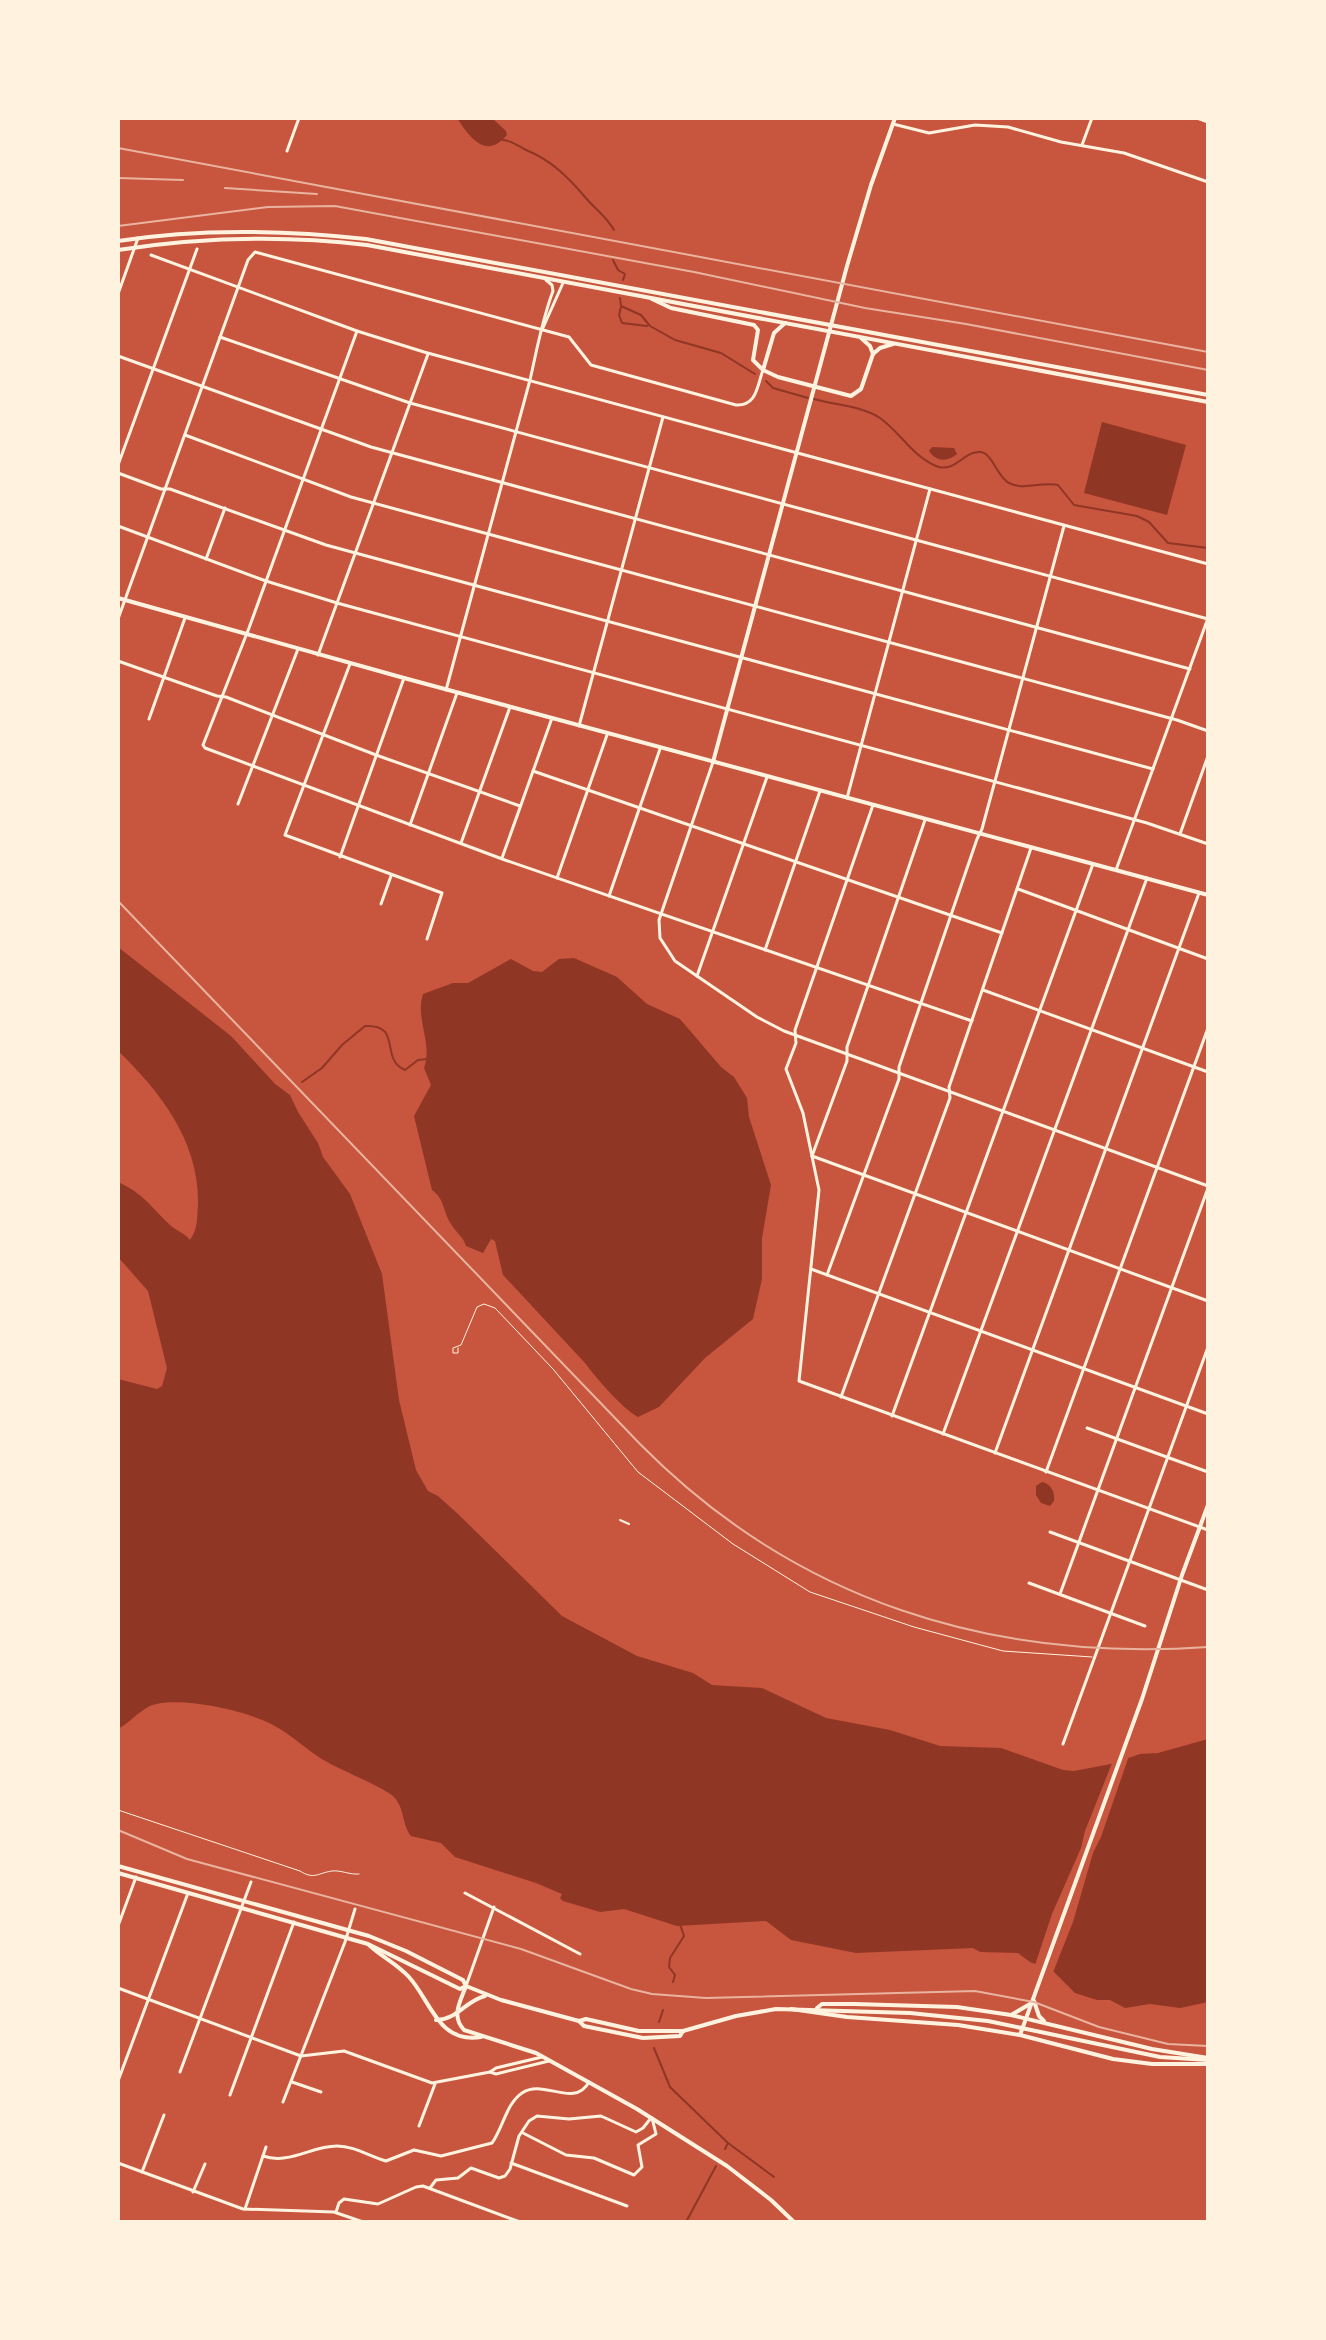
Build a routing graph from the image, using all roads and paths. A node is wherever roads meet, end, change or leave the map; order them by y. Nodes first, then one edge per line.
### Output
1 (299, 118) edge
2 (1092, 118) edge
3 (1197, 118) edge
4 (894, 121) edge
5 (1208, 122) edge
6 (1082, 145) junction
7 (287, 151) dead end
8 (1208, 182) edge
9 (138, 238) junction
10 (118, 241) edge
11 (135, 247) junction
12 (197, 249) dead end
13 (118, 250) edge
14 (151, 255) dead end
15 (189, 269) junction
16 (542, 277) junction
17 (566, 281) junction
18 (238, 288) junction
19 (618, 288) junction
20 (625, 289) junction
21 (118, 294) edge
22 (650, 297) junction
23 (787, 322) junction
24 (542, 330) junction
25 (357, 331) junction
26 (858, 336) junction
27 (220, 337) junction
28 (896, 343) junction
29 (429, 353) junction
30 (873, 354) junction
31 (118, 356) edge
32 (153, 368) junction
33 (763, 370) junction
34 (339, 379) junction
35 (530, 380) junction
36 (202, 386) junction
37 (814, 386) junction
38 (1208, 395) edge
39 (1208, 402) edge
40 (410, 403) junction
41 (663, 417) junction
42 (321, 428) junction
43 (516, 431) junction
44 (185, 435) junction
45 (392, 452) junction
46 (796, 453) junction
47 (118, 465) edge
48 (649, 467) junction
49 (118, 473) edge
50 (303, 478) junction
51 (501, 483) junction
52 (166, 489) junction
53 (930, 489) junction
54 (374, 502) junction
55 (782, 504) junction
56 (225, 508) junction
57 (635, 519) junction
58 (118, 526) edge
59 (1064, 526) junction
60 (285, 530) junction
61 (488, 534) junction
62 (148, 538) junction
63 (917, 540) junction
64 (355, 553) junction
65 (768, 555) junction
66 (206, 559) junction
67 (1208, 564) edge
68 (621, 570) junction
69 (1051, 576) junction
70 (266, 581) junction
71 (474, 585) junction
72 (903, 590) junction
73 (118, 598) edge
74 (125, 600) junction
75 (337, 603) junction
76 (754, 606) junction
77 (185, 618) junction
78 (1208, 618) edge
79 (118, 619) edge
80 (608, 621) junction
81 (1038, 627) junction
82 (246, 634) junction
83 (460, 637) junction
84 (890, 642) junction
85 (298, 649) junction
86 (318, 655) junction
87 (741, 658) junction
88 (118, 661) edge
89 (350, 664) junction
90 (1190, 669) junction
91 (594, 673) junction
92 (164, 677) junction
93 (404, 678) junction
94 (1023, 678) junction
95 (446, 690) junction
96 (457, 693) junction
97 (875, 694) junction
98 (222, 696) junction
99 (510, 707) junction
100 (727, 710) junction
101 (272, 715) junction
102 (552, 718) junction
103 (1172, 718) junction
104 (149, 719) dead end
105 (579, 726) junction
106 (1009, 730) junction
107 (1208, 731) edge
108 (608, 734) junction
109 (323, 735) junction
110 (862, 746) junction
111 (661, 748) junction
112 (376, 755) junction
113 (1208, 756) edge
114 (713, 762) junction
115 (253, 766) junction
116 (1153, 769) junction
117 (533, 771) junction
118 (428, 773) junction
119 (767, 777) junction
120 (995, 782) junction
121 (303, 785) junction
122 (588, 790) junction
123 (820, 791) junction
124 (479, 792) junction
125 (847, 798) junction
126 (238, 804) dead end
127 (873, 805) junction
128 (358, 806) junction
129 (520, 806) junction
130 (640, 808) junction
131 (926, 819) junction
132 (1135, 819) junction
133 (410, 825) junction
134 (692, 826) junction
135 (979, 834) junction
136 (1180, 834) junction
137 (461, 843) junction
138 (743, 844) junction
139 (1208, 844) edge
140 (1031, 848) junction
141 (340, 857) junction
142 (502, 858) junction
143 (795, 862) junction
144 (1093, 864) junction
145 (1116, 870) junction
146 (391, 876) junction
147 (557, 878) junction
148 (1147, 878) junction
149 (847, 880) junction
150 (1018, 889) junction
151 (1200, 892) junction
152 (1208, 894) edge
153 (609, 896) junction
154 (899, 897) junction
155 (381, 904) dead end
156 (1077, 911) junction
157 (661, 914) junction
158 (950, 915) junction
159 (1128, 929) junction
160 (713, 932) junction
161 (1002, 933) junction
162 (427, 939) dead end
163 (1179, 948) junction
164 (765, 950) junction
165 (1208, 959) edge
166 (817, 967) junction
167 (697, 976) junction
168 (869, 985) junction
169 (983, 990) junction
170 (919, 1004) junction
171 (1040, 1011) junction
172 (972, 1021) junction
173 (1208, 1028) edge
174 (1091, 1030) junction
175 (796, 1036) junction
176 (1142, 1049) junction
177 (847, 1054) junction
178 (1194, 1067) junction
179 (1208, 1072) edge
180 (899, 1074) junction
181 (950, 1092) junction
182 (1003, 1112) junction
183 (1055, 1131) junction
184 (1106, 1149) junction
185 (812, 1156) junction
186 (1157, 1168) junction
187 (864, 1175) junction
188 (1208, 1187) edge
189 (915, 1194) junction
190 (967, 1213) junction
191 (1017, 1231) junction
192 (1069, 1250) junction
193 (811, 1269) junction
194 (1120, 1269) junction
195 (827, 1275) junction
196 (1172, 1288) junction
197 (878, 1294) junction
198 (1208, 1301) edge
199 (930, 1313) junction
200 (981, 1332) junction
201 (1208, 1347) edge
202 (458, 1348) dead end
203 (1032, 1350) junction
204 (1084, 1369) junction
205 (1135, 1388) junction
206 (841, 1397) junction
207 (1186, 1407) junction
208 (1208, 1414) edge
209 (892, 1416) junction
210 (1087, 1428) dead end
211 (943, 1434) junction
212 (1117, 1439) junction
213 (995, 1453) junction
214 (1167, 1458) junction
215 (1046, 1472) junction
216 (1208, 1472) edge
217 (1097, 1490) junction
218 (1208, 1505) edge
219 (1149, 1509) junction
220 (620, 1520) dead end
221 (629, 1524) dead end
222 (1200, 1527) junction
223 (1208, 1530) edge
224 (1050, 1532) dead end
225 (1079, 1542) junction
226 (1130, 1561) junction
227 (1181, 1580) junction
228 (1029, 1583) dead end
229 (1208, 1590) edge
230 (1060, 1594) junction
231 (1111, 1613) junction
232 (1145, 1626) dead end
233 (1095, 1657) junction
234 (1063, 1744) dead end
235 (118, 1810) edge
236 (118, 1866) edge
237 (138, 1871) junction
238 (118, 1873) edge
239 (359, 1874) dead end
240 (136, 1878) junction
241 (251, 1882) dead end
242 (188, 1893) junction
243 (465, 1893) dead end
244 (244, 1901) junction
245 (494, 1907) junction
246 (242, 1908) junction
247 (355, 1909) dead end
248 (294, 1922) junction
249 (118, 1926) edge
250 (348, 1930) junction
251 (346, 1937) junction
252 (368, 1944) junction
253 (580, 1954) dead end
254 (466, 1986) junction
255 (118, 1988) edge
256 (488, 1995) junction
257 (149, 1999) junction
258 (1032, 2001) junction
259 (789, 2008) junction
260 (816, 2008) junction
261 (456, 2013) junction
262 (1011, 2015) junction
263 (200, 2019) junction
264 (1026, 2019) junction
265 (436, 2020) junction
266 (579, 2021) junction
267 (1046, 2023) junction
268 (642, 2031) junction
269 (683, 2031) junction
270 (1020, 2035) junction
271 (635, 2036) junction
272 (481, 2037) junction
273 (251, 2038) junction
274 (301, 2056) junction
275 (542, 2057) junction
276 (550, 2061) junction
277 (1208, 2061) edge
278 (180, 2072) dead end
279 (490, 2072) junction
280 (118, 2081) edge
281 (292, 2082) junction
282 (589, 2082) junction
283 (435, 2084) junction
284 (321, 2092) dead end
285 (230, 2095) dead end
286 (283, 2102) dead end
287 (164, 2115) dead end
288 (652, 2118) junction
289 (419, 2126) dead end
290 (521, 2132) junction
291 (266, 2147) dead end
292 (263, 2156) junction
293 (118, 2163) edge
294 (511, 2163) junction
295 (205, 2164) dead end
296 (142, 2172) junction
297 (430, 2188) junction
298 (193, 2192) junction
299 (627, 2206) dead end
300 (245, 2209) junction
301 (336, 2212) junction
302 (363, 2222) edge
303 (520, 2222) edge
304 (794, 2222) edge

1 - 7 street
2 - 6 street
3 - 5 street
4 - 6 street
4 - 37 main road
6 - 8 street
9 - 10 main road
9 - 11 street
9 - 19 main road
11 - 13 main road
11 - 16 main road
11 - 21 street
12 - 15 street
14 - 15 street
15 - 18 street
15 - 32 street
16 - 17 main road
16 - 24 street
17 - 19 main road
17 - 24 street
18 - 24 street
18 - 25 street
18 - 27 street
19 - 20 main road
20 - 22 main road
20 - 38 main road
22 - 23 main road
22 - 33 main road
23 - 26 main road
23 - 33 main road
24 - 33 street
24 - 35 street
25 - 29 street
25 - 34 street
26 - 28 main road
26 - 30 main road
27 - 34 street
27 - 36 street
28 - 30 main road
28 - 39 main road
29 - 35 street
29 - 40 street
30 - 37 main road
31 - 32 street
32 - 36 street
32 - 47 street
33 - 37 main road
34 - 40 street
34 - 42 street
35 - 41 street
35 - 43 street
36 - 42 street
36 - 44 street
37 - 46 main road
40 - 43 street
40 - 45 street
41 - 46 street
41 - 48 street
42 - 45 street
42 - 50 street
43 - 48 street
43 - 51 street
44 - 50 street
44 - 52 street
45 - 51 street
45 - 54 street
46 - 53 street
46 - 55 main road
48 - 55 street
48 - 57 street
49 - 52 street
50 - 54 street
50 - 60 street
51 - 57 street
51 - 61 street
52 - 56 street
52 - 62 street
53 - 59 street
53 - 63 street
54 - 61 street
54 - 64 street
55 - 63 street
55 - 65 main road
56 - 60 street
56 - 66 street
57 - 65 street
57 - 68 street
58 - 62 street
59 - 67 street
59 - 69 street
60 - 64 street
60 - 70 street
61 - 68 street
61 - 71 street
62 - 66 street
62 - 74 street
63 - 69 street
63 - 72 street
64 - 71 street
64 - 75 street
65 - 72 street
65 - 76 main road
66 - 70 street
68 - 76 street
68 - 80 street
69 - 78 street
69 - 81 street
70 - 75 street
70 - 82 street
71 - 80 street
71 - 83 street
72 - 81 street
72 - 84 street
73 - 74 main road
74 - 77 main road
74 - 79 street
75 - 83 street
75 - 86 street
76 - 84 street
76 - 87 main road
77 - 82 main road
77 - 92 street
78 - 90 street
80 - 87 street
80 - 91 street
81 - 90 street
81 - 94 street
82 - 85 main road
82 - 98 street
83 - 91 street
83 - 95 street
84 - 94 street
84 - 97 street
85 - 86 main road
85 - 101 street
86 - 89 main road
87 - 97 street
87 - 100 main road
88 - 92 street
89 - 93 main road
89 - 109 street
90 - 103 street
91 - 100 street
91 - 105 street
92 - 98 street
92 - 104 street
93 - 95 main road
93 - 112 street
94 - 103 street
94 - 106 street
95 - 96 main road
96 - 99 main road
96 - 118 street
97 - 106 street
97 - 110 street
98 - 101 street
98 - 115 street
99 - 102 main road
99 - 124 street
100 - 110 street
100 - 114 main road
101 - 109 street
101 - 115 street
102 - 105 main road
102 - 117 street
103 - 107 street
103 - 116 street
105 - 108 main road
106 - 116 street
106 - 120 street
108 - 111 main road
108 - 122 street
109 - 112 street
109 - 121 street
110 - 120 street
110 - 125 street
111 - 114 main road
111 - 130 street
112 - 118 street
112 - 128 street
113 - 136 street
114 - 119 main road
114 - 134 street
115 - 121 street
115 - 126 street
116 - 132 street
117 - 122 street
117 - 129 street
118 - 124 street
118 - 133 street
119 - 123 main road
119 - 138 street
120 - 132 street
120 - 135 street
121 - 128 street
121 - 141 street
122 - 130 street
122 - 147 street
123 - 125 main road
123 - 143 street
124 - 129 street
124 - 137 street
125 - 127 main road
127 - 131 main road
127 - 149 street
128 - 133 street
128 - 141 street
129 - 142 street
130 - 134 street
130 - 153 street
131 - 135 main road
131 - 154 street
132 - 136 street
132 - 145 street
133 - 137 street
134 - 138 street
134 - 157 street
135 - 140 main road
135 - 158 street
136 - 139 street
137 - 142 street
138 - 143 street
138 - 160 street
140 - 144 main road
140 - 150 street
141 - 146 street
142 - 147 street
143 - 149 street
143 - 164 street
144 - 145 main road
144 - 156 street
145 - 148 main road
146 - 155 street
146 - 162 street
147 - 153 street
148 - 151 main road
148 - 159 street
149 - 154 street
149 - 166 street
150 - 156 street
150 - 161 street
151 - 152 main road
151 - 163 street
153 - 157 street
154 - 158 street
154 - 168 street
156 - 159 street
156 - 171 street
157 - 160 street
157 - 167 street
158 - 161 street
158 - 170 street
159 - 163 street
159 - 174 street
160 - 164 street
160 - 167 street
161 - 169 street
163 - 165 street
163 - 176 street
164 - 166 street
166 - 168 street
166 - 175 street
167 - 175 street
168 - 170 street
168 - 177 street
169 - 171 street
169 - 172 street
170 - 172 street
170 - 180 street
171 - 174 street
171 - 182 street
172 - 181 street
173 - 178 street
174 - 176 street
174 - 183 street
175 - 177 street
175 - 185 street
176 - 178 street
176 - 184 street
177 - 180 street
177 - 185 street
178 - 179 street
178 - 186 street
180 - 181 street
180 - 187 street
181 - 182 street
181 - 189 street
182 - 183 street
182 - 190 street
183 - 184 street
183 - 191 street
184 - 186 street
184 - 192 street
185 - 187 street
185 - 193 street
186 - 188 street
186 - 194 street
187 - 189 street
187 - 195 street
188 - 196 street
189 - 190 street
189 - 197 street
190 - 191 street
190 - 199 street
191 - 192 street
191 - 200 street
192 - 194 street
192 - 203 street
193 - 195 street
193 - 206 street
194 - 196 street
194 - 204 street
195 - 197 street
196 - 198 street
196 - 205 street
197 - 199 street
197 - 206 street
199 - 200 street
199 - 209 street
200 - 203 street
200 - 211 street
201 - 207 street
202 - 233 lane
203 - 204 street
203 - 213 street
204 - 205 street
204 - 215 street
205 - 207 street
205 - 212 street
206 - 209 street
207 - 208 street
207 - 214 street
209 - 211 street
210 - 212 street
211 - 213 street
212 - 214 street
212 - 217 street
213 - 215 street
214 - 216 street
214 - 219 street
215 - 217 street
217 - 219 street
217 - 225 street
218 - 222 main road
219 - 222 street
219 - 226 street
220 - 221 street
222 - 223 street
222 - 227 main road
224 - 225 street
225 - 226 street
225 - 230 street
226 - 227 street
226 - 231 street
227 - 229 street
227 - 258 main road
228 - 230 street
230 - 231 street
231 - 232 street
231 - 233 street
233 - 234 street
235 - 239 lane
236 - 237 main road
237 - 240 street
237 - 244 main road
238 - 240 main road
240 - 242 main road
240 - 249 street
241 - 244 street
242 - 246 main road
242 - 257 street
243 - 245 street
244 - 246 street
244 - 250 main road
245 - 253 street
245 - 254 street
246 - 248 main road
246 - 263 street
247 - 250 street
248 - 251 main road
248 - 273 street
250 - 251 street
250 - 254 main road
251 - 252 main road
251 - 274 street
252 - 254 main road
252 - 265 main road
254 - 256 main road
254 - 261 main road
255 - 257 street
256 - 261 main road
256 - 266 main road
257 - 263 street
257 - 280 street
258 - 262 main road
258 - 264 main road
258 - 267 main road
259 - 260 main road
259 - 269 main road
259 - 270 main road
260 - 262 main road
260 - 277 main road
261 - 265 main road
261 - 272 main road
262 - 264 main road
263 - 273 street
263 - 278 street
264 - 267 main road
264 - 270 main road
265 - 272 main road
266 - 268 main road
266 - 271 main road
267 - 277 main road
268 - 269 main road
268 - 271 main road
269 - 271 main road
270 - 277 main road
272 - 275 main road
273 - 274 street
273 - 285 street
274 - 281 street
274 - 283 street
275 - 276 main road
275 - 279 street
276 - 279 street
276 - 282 main road
279 - 283 street
281 - 284 street
281 - 286 street
282 - 288 main road
282 - 292 street
283 - 289 street
287 - 296 street
288 - 290 street
288 - 290 street
288 - 304 main road
290 - 294 street
291 - 292 street
292 - 300 street
293 - 296 street
294 - 297 street
294 - 299 street
295 - 298 street
296 - 298 street
297 - 301 street
297 - 303 street
298 - 300 street
300 - 301 street
301 - 302 street

